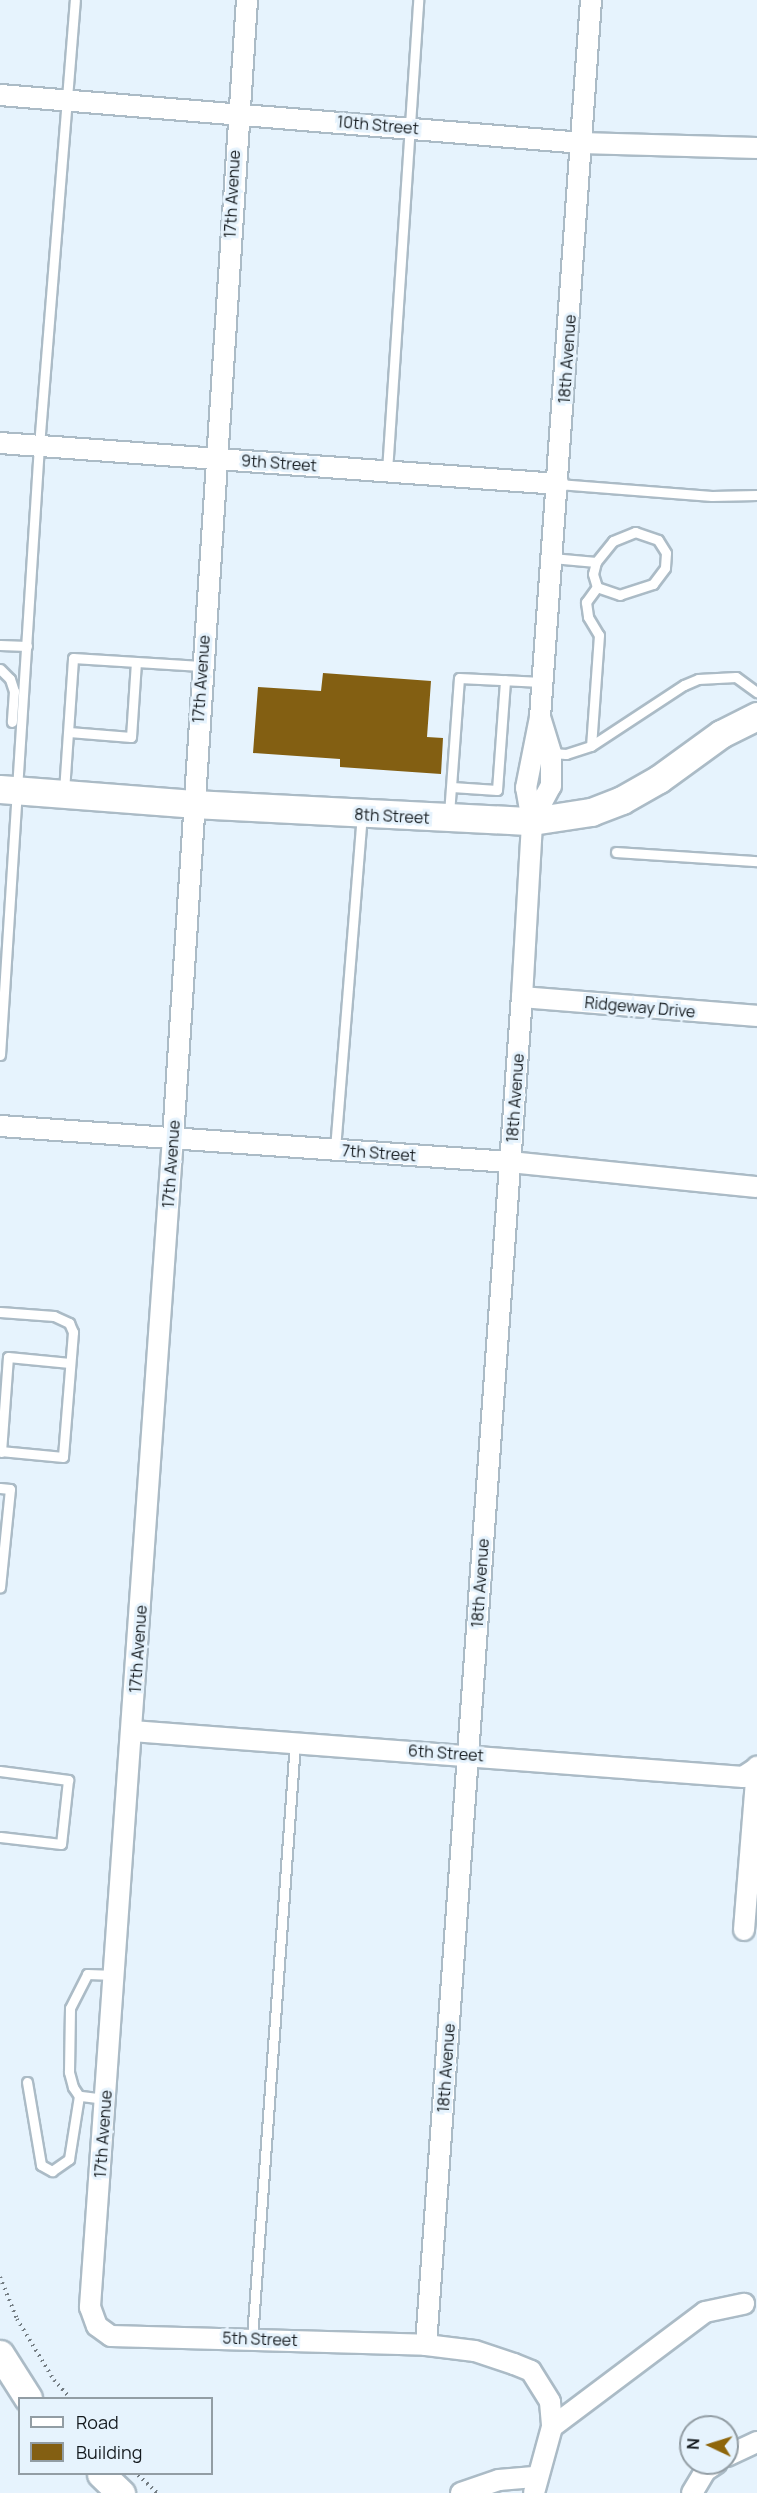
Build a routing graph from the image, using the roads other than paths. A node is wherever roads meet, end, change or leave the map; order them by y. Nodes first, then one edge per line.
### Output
1 (75, 0) edge
2 (247, 0) edge
3 (418, 0) edge
4 (591, 0) edge
5 (0, 95) edge
6 (68, 100) junction
7 (237, 112) junction
8 (408, 128) junction
9 (582, 143) junction
10 (757, 148) edge
11 (0, 443) edge
12 (39, 446) junction
13 (217, 458) junction
14 (387, 471) junction
15 (558, 484) junction
16 (757, 495) edge
17 (552, 558) junction
18 (596, 562) junction
19 (597, 587) junction
20 (0, 645) edge
21 (27, 646) junction
22 (136, 662) junction
23 (201, 666) junction
24 (0, 669) edge
25 (505, 680) junction
26 (542, 682) junction
27 (757, 692) edge
28 (757, 716) edge
29 (540, 717) junction
30 (0, 721) edge
31 (12, 722) junction
32 (23, 723) junction
33 (69, 732) junction
34 (591, 746) junction
35 (551, 753) junction
36 (452, 787) junction
37 (9, 790) edge
38 (64, 795) junction
39 (193, 804) junction
40 (362, 814) junction
41 (449, 819) junction
42 (532, 821) junction
43 (616, 852) dead end
44 (757, 861) edge
45 (522, 998) junction
46 (757, 1016) edge
47 (0, 1055) edge
48 (0, 1126) edge
49 (173, 1137) junction
50 (335, 1149) junction
51 (510, 1162) junction
52 (757, 1187) edge
53 (0, 1312) edge
54 (4, 1355) edge
55 (70, 1363) junction
56 (1, 1451) edge
57 (0, 1488) edge
58 (0, 1587) edge
59 (132, 1731) junction
60 (295, 1743) junction
61 (468, 1755) junction
62 (756, 1768) edge
63 (0, 1771) edge
64 (0, 1837) edge
65 (744, 1930) dead end
66 (115, 1975) junction
67 (27, 2082) dead end
68 (79, 2096) junction
69 (105, 2099) junction
70 (744, 2304) dead end
71 (97, 2326) joint
72 (252, 2338) junction
73 (426, 2345) junction
74 (0, 2354) edge
75 (27, 2397) edge
76 (552, 2427) junction
77 (757, 2442) edge
78 (739, 2450) edge
79 (102, 2475) edge
80 (703, 2475) edge
81 (536, 2485) edge
82 (121, 2493) edge
83 (461, 2493) edge
84 (692, 2493) edge

1 - 6 lane
2 - 7 street, 17th Avenue
3 - 8 lane
4 - 9 street, 18th Avenue
5 - 6 street, 10th Street
6 - 7 street, 10th Street
6 - 12 lane
7 - 8 street, 10th Street
7 - 13 street, 17th Avenue
8 - 9 street, 10th Street
8 - 14 lane
9 - 10 street, 10th Street
9 - 15 street, 18th Avenue
11 - 12 street, 9th Street
12 - 13 street, 9th Street
12 - 21 lane
13 - 14 street, 9th Street
13 - 23 street, 17th Avenue
14 - 15 street, 9th Street
15 - 16 lane
15 - 17 street, 18th Avenue
17 - 18 lane
17 - 26 street, 18th Avenue
18 - 19 lane
18 - 19 lane
19 - 34 lane
20 - 21 lane
21 - 32 lane
22 - 23 lane
22 - 33 lane
22 - 33 lane
23 - 39 street, 17th Avenue
24 - 31 lane
25 - 26 lane
25 - 36 lane
25 - 36 lane
26 - 29 street, 18th Avenue
27 - 34 lane
28 - 42 main road, 8th Street
29 - 35 street, 18th Avenue
29 - 42 street, 18th Avenue
30 - 31 lane
31 - 32 lane
32 - 37 lane
33 - 38 lane
34 - 35 lane
35 - 42 street, 18th Avenue
36 - 41 lane
37 - 38 main road, 8th Street
37 - 47 lane
38 - 39 main road, 8th Street
39 - 40 main road, 8th Street
39 - 49 street, 17th Avenue
40 - 41 main road, 8th Street
40 - 50 lane
41 - 42 main road, 8th Street
42 - 45 street, 18th Avenue
43 - 44 lane
45 - 46 street, Ridgeway Drive
45 - 51 street, 18th Avenue
48 - 49 street, 7th Street
49 - 50 street, 7th Street
49 - 59 street, 17th Avenue
50 - 51 street, 7th Street
51 - 52 street, 7th Street
51 - 61 street, 18th Avenue
53 - 55 lane
54 - 55 lane
54 - 56 lane
55 - 56 lane
57 - 58 lane
59 - 60 street, 6th Street
59 - 66 street, 17th Avenue
60 - 61 street, 6th Street
60 - 72 lane
61 - 62 street, 6th Street
61 - 73 street, 18th Avenue
62 - 65 street
63 - 64 lane
66 - 68 lane
66 - 69 street, 17th Avenue
67 - 68 lane
68 - 69 lane
69 - 71 street, 17th Avenue
70 - 76 street
71 - 72 street, 5th Street
72 - 73 street, 5th Street
73 - 76 street, 5th Street
74 - 75 main road
76 - 81 street
77 - 78 street
79 - 82 main road
80 - 84 street
81 - 83 street

